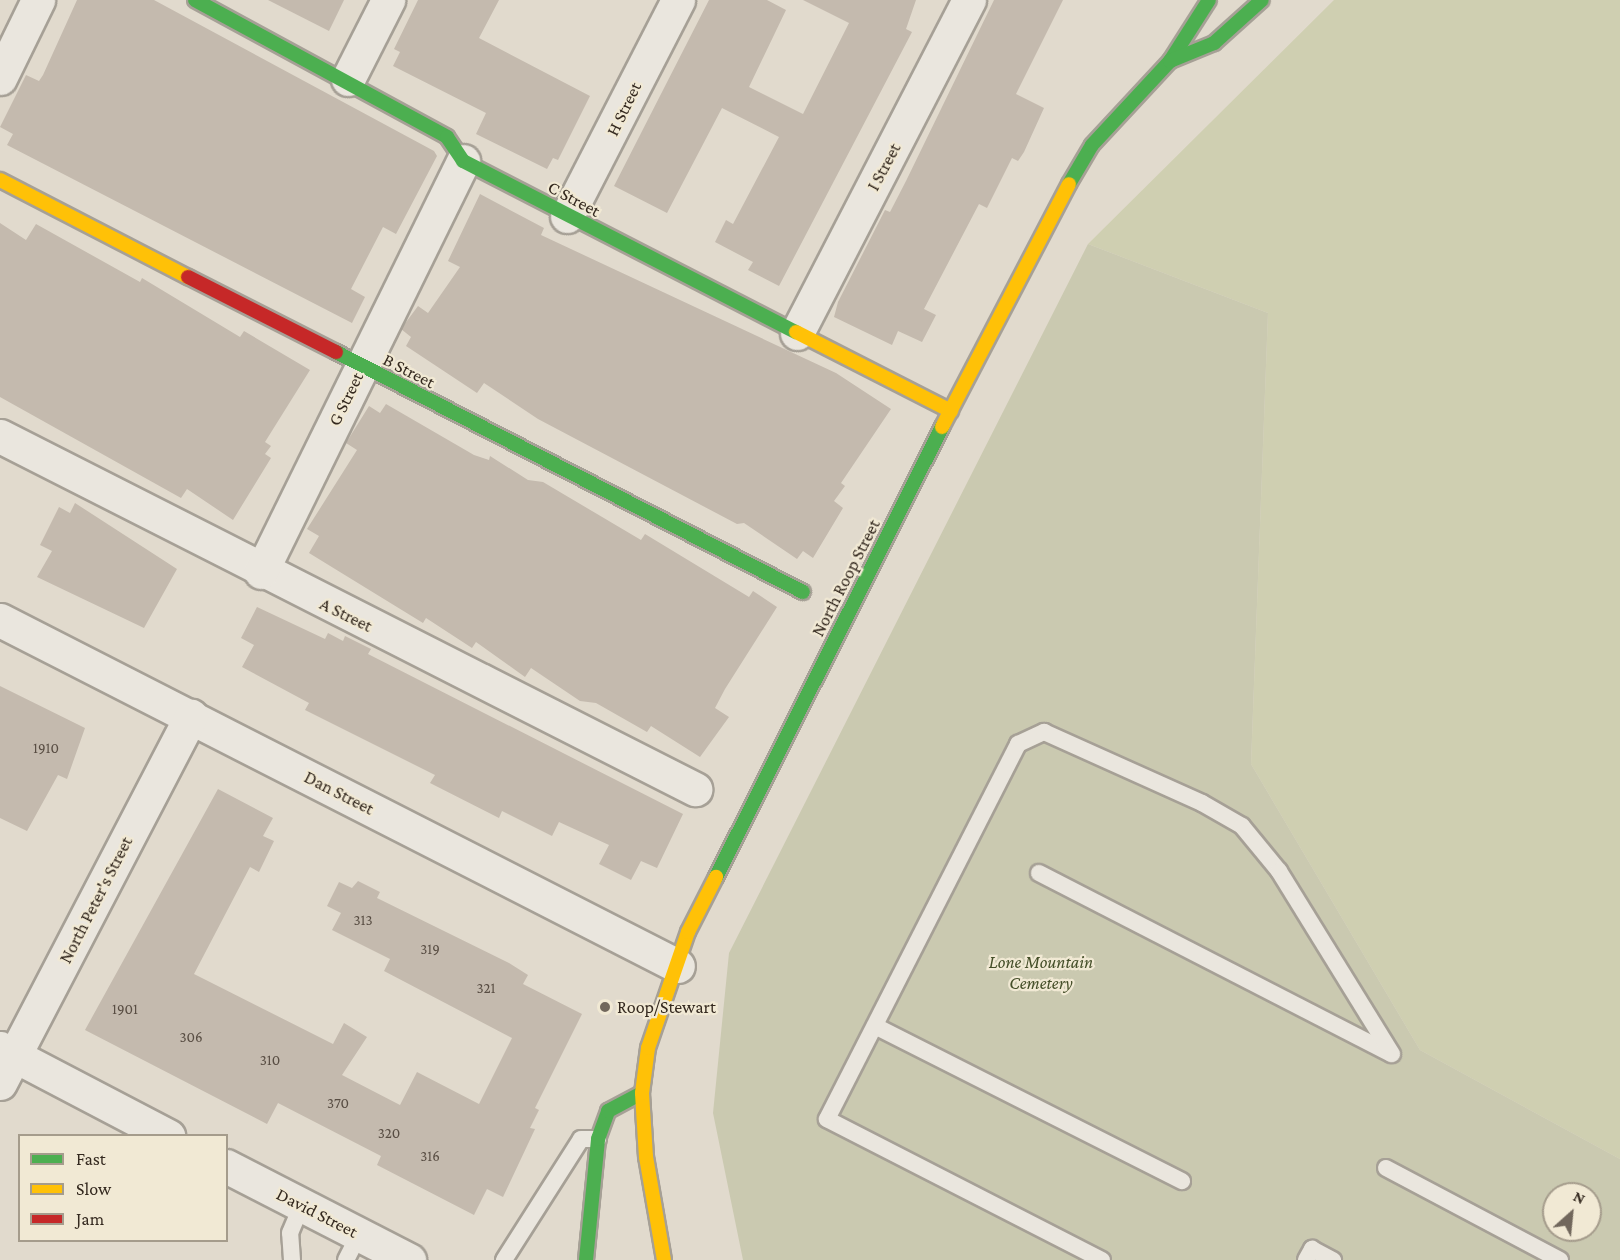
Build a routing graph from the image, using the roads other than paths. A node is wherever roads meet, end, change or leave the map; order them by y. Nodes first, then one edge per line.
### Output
1 (39, 0) edge
2 (195, 0) edge
3 (388, 0) edge
4 (678, 0) edge
5 (969, 0) edge
6 (1209, 0) edge
7 (1262, 0) edge
8 (1170, 61) junction
9 (0, 78) edge
10 (348, 79) junction
11 (463, 161) junction
12 (0, 180) edge
13 (567, 216) junction
14 (797, 333) junction
15 (362, 367) junction
16 (951, 411) junction
17 (0, 436) edge
18 (261, 572) junction
19 (803, 592) dead end
20 (0, 620) edge
21 (191, 716) junction
22 (695, 789) dead end
23 (1039, 873) dead end
24 (678, 966) junction
25 (875, 1026) junction
26 (5, 1062) edge
27 (642, 1093) junction
28 (164, 1134) edge
29 (598, 1138) junction
30 (228, 1167) edge
31 (1386, 1168) dead end
32 (1182, 1181) dead end
33 (302, 1205) junction
34 (353, 1247) edge
35 (292, 1260) edge
36 (408, 1260) edge
37 (504, 1260) edge
38 (586, 1260) edge
39 (664, 1260) edge
40 (1102, 1260) edge
41 (1306, 1260) edge
42 (1333, 1260) edge
43 (1560, 1260) edge

1 - 9 street
2 - 10 street, C Street
3 - 10 street
4 - 13 street, H Street
5 - 14 street, I Street
6 - 8 street
7 - 8 street, North Roop Street
8 - 16 street, North Roop Street
10 - 11 street, C Street
11 - 13 street, C Street
11 - 15 street, G Street
12 - 15 street, B Street
13 - 14 street, C Street
14 - 16 street, C Street
15 - 18 street, G Street
15 - 19 street, B Street
16 - 24 street, North Roop Street
17 - 18 street, A Street
18 - 22 street, A Street
20 - 21 street, Dan Street
21 - 24 street, Dan Street
21 - 26 street, North Peter's Street
23 - 25 lane
24 - 27 street, North Roop Street
25 - 32 lane
25 - 40 lane
26 - 28 street
27 - 29 street
27 - 39 street, North Roop Street
29 - 37 lane
29 - 38 street
30 - 33 street, David Street
31 - 43 lane
33 - 34 street, David Street
33 - 35 lane
34 - 36 street, David Street
41 - 42 lane

